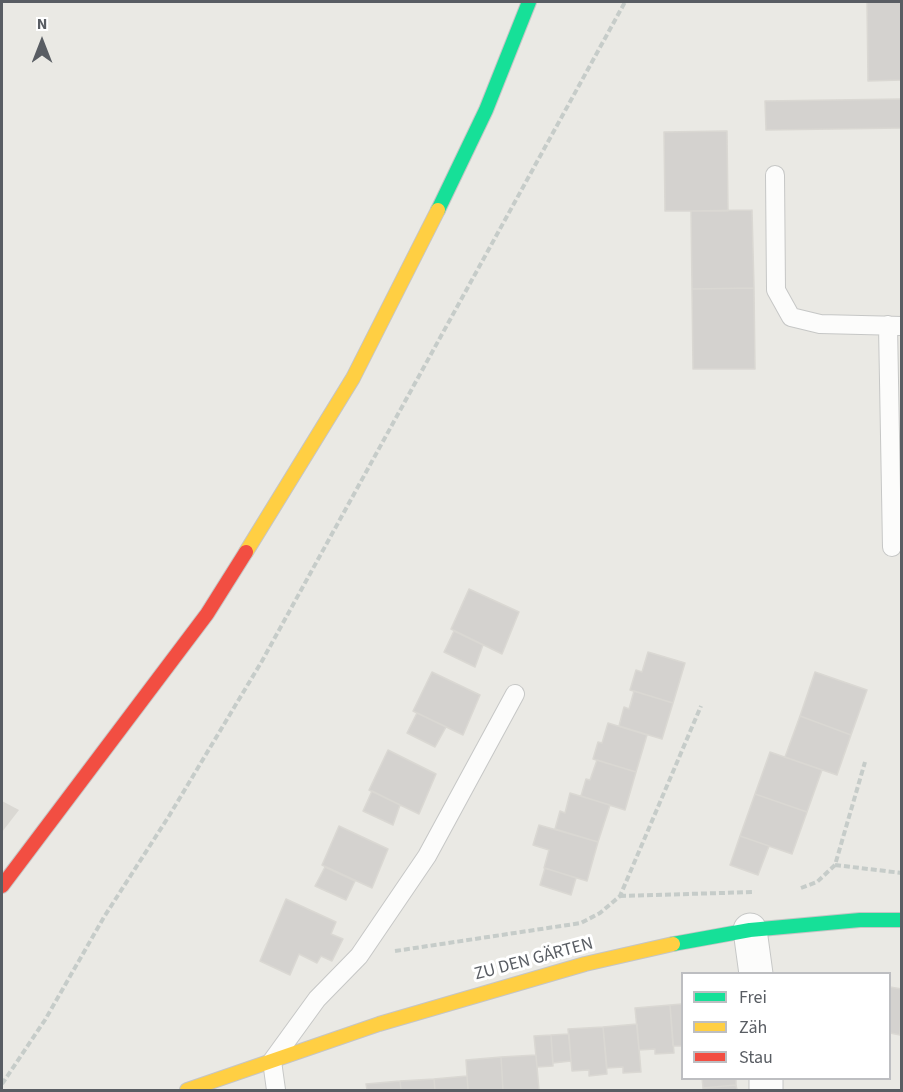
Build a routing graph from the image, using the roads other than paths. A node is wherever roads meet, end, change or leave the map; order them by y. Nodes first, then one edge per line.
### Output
1 (529, 2) edge
2 (775, 175) dead end
3 (895, 325) edge
4 (892, 548) dead end
5 (515, 694) dead end
6 (2, 886) edge
7 (902, 920) edge
8 (750, 930) junction
9 (756, 972) edge
10 (272, 1061) junction
11 (187, 1090) edge
12 (276, 1090) edge

1 - 6 main road
2 - 3 lane
3 - 4 lane
5 - 10 lane
7 - 8 main road, ZU DEN GÄRTEN
8 - 9 street
8 - 10 main road, ZU DEN GÄRTEN
10 - 11 main road, ZU DEN GÄRTEN
10 - 12 lane

